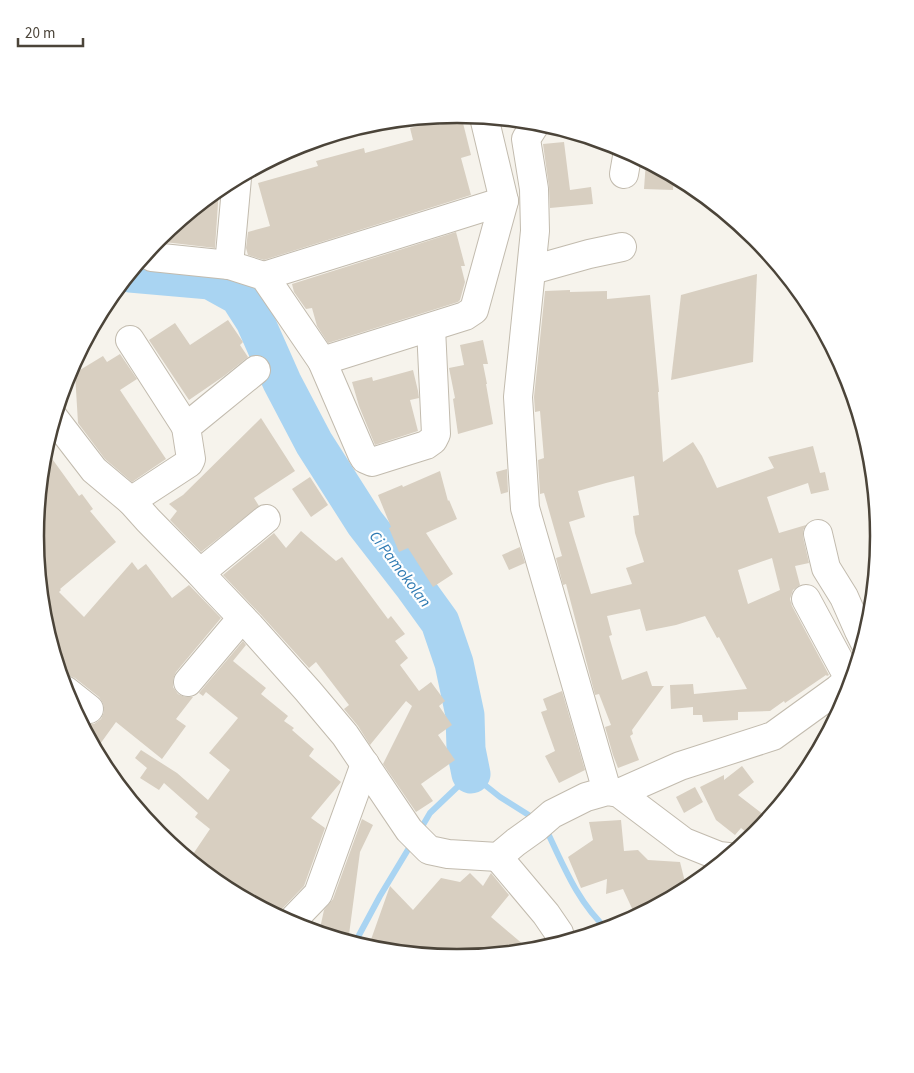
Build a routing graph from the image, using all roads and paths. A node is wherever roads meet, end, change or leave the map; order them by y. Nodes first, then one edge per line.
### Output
1 (486, 124) edge
2 (532, 130) edge
3 (236, 187) edge
4 (504, 201) junction
5 (622, 247) dead end
6 (153, 257) edge
7 (229, 265) junction
8 (532, 270) junction
9 (264, 276) junction
10 (431, 328) junction
11 (130, 340) dead end
12 (322, 361) junction
13 (256, 370) dead end
14 (59, 425) edge
15 (186, 427) junction
16 (131, 501) junction
17 (266, 519) dead end
18 (818, 534) dead end
19 (200, 573) junction
20 (806, 599) dead end
21 (242, 618) junction
22 (859, 631) edge
23 (846, 674) edge
24 (188, 682) dead end
25 (843, 684) edge
26 (77, 700) edge
27 (89, 709) dead end
28 (365, 764) junction
29 (613, 792) junction
30 (719, 856) edge
31 (498, 858) junction
32 (296, 917) edge
33 (560, 937) edge

1 - 4 street
2 - 8 street
3 - 7 street
4 - 9 street
4 - 10 street
5 - 8 street
6 - 7 street
7 - 9 street
8 - 29 street
9 - 12 street
10 - 12 street
10 - 12 street
11 - 15 street
13 - 15 street
14 - 16 street
15 - 16 street
16 - 19 street
17 - 19 street
18 - 22 street
19 - 21 street
20 - 23 street
21 - 24 street
21 - 28 street
25 - 29 street
26 - 27 street
28 - 31 street
28 - 32 street
29 - 30 street
29 - 31 street
31 - 33 street

